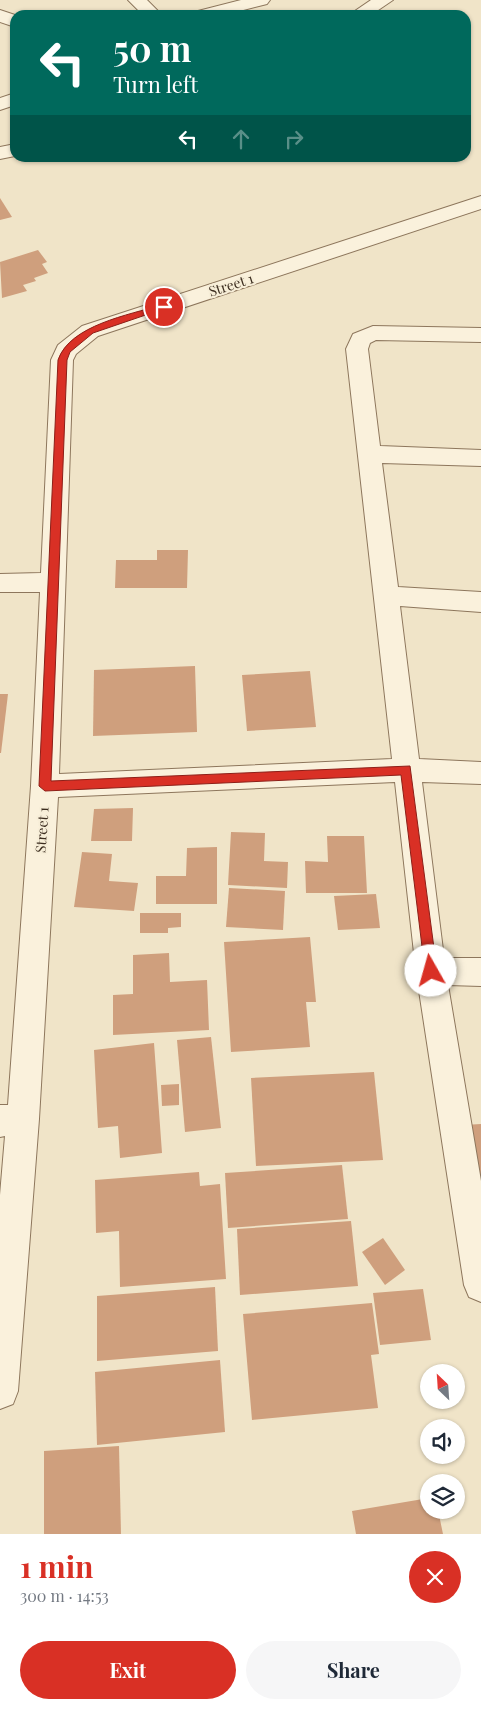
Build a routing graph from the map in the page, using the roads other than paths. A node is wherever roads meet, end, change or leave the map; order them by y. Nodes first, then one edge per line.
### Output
1 (137, 0) edge
2 (261, 0) edge
3 (384, 0) edge
4 (148, 10) edge
5 (223, 10) edge
6 (367, 10) edge
7 (481, 202) edge
8 (481, 335) edge
9 (370, 454) junction
10 (481, 458) edge
11 (54, 582) junction
12 (0, 583) edge
13 (386, 596) junction
14 (481, 602) edge
15 (406, 770) junction
16 (481, 773) edge
17 (45, 786) junction
18 (431, 971) junction
19 (481, 972) edge
20 (12, 1120) edge
21 (481, 1285) edge
22 (0, 1392) edge

1 - 4 street
2 - 5 street
3 - 6 street
7 - 11 street, Street 1
8 - 9 street
9 - 10 street
9 - 13 street
11 - 12 street
11 - 17 street, Street 1
13 - 14 street
13 - 15 street
15 - 16 street
15 - 17 street
15 - 18 street
17 - 20 street, Street 1
18 - 19 street
18 - 21 street
20 - 22 street, Street 1

